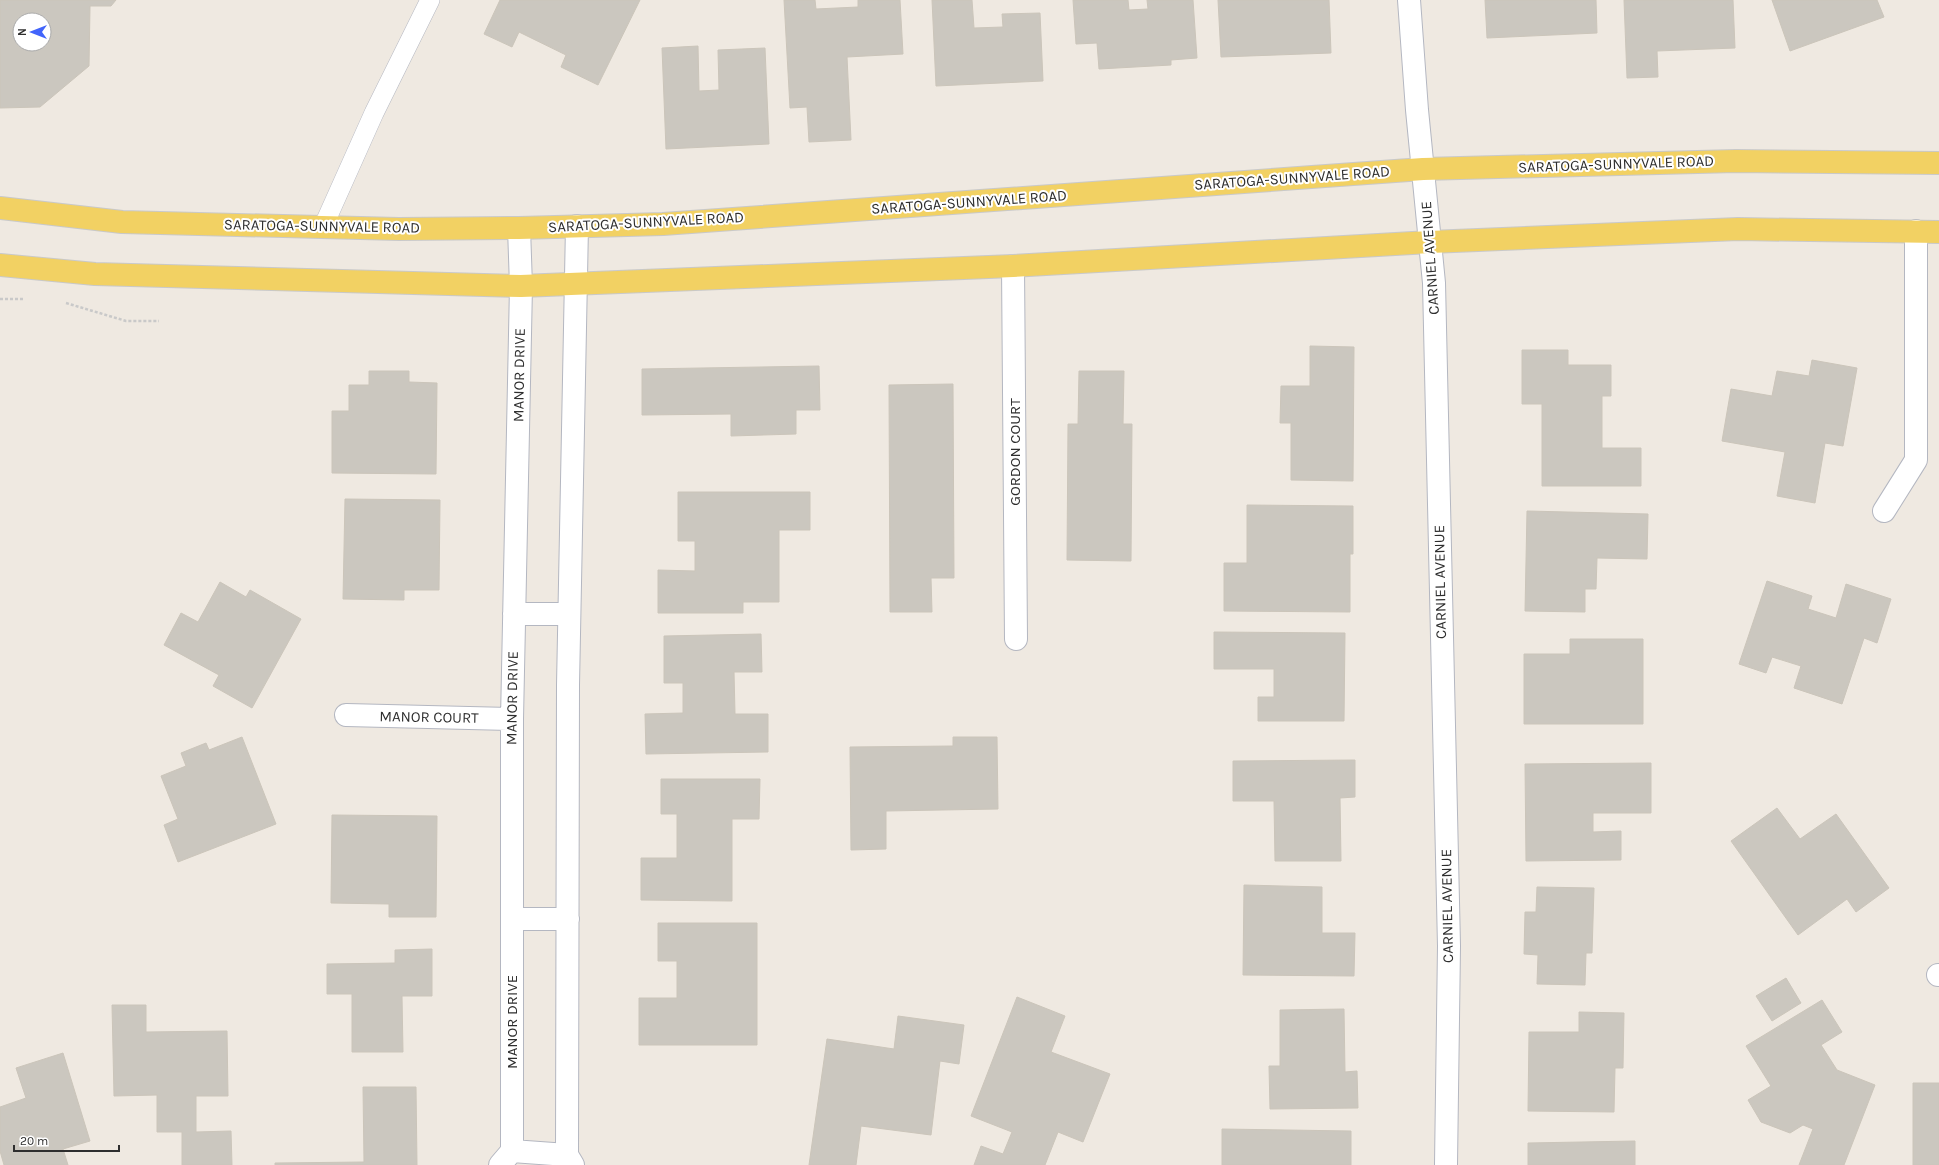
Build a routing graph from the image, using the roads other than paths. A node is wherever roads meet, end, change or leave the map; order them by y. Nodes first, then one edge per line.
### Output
1 (430, 0) edge
2 (1409, 0) edge
3 (1939, 163) edge
4 (1423, 169) junction
5 (0, 208) edge
6 (577, 226) junction
7 (323, 227) junction
8 (518, 228) junction
9 (1916, 231) junction
10 (1939, 232) edge
11 (1430, 242) junction
12 (0, 265) edge
13 (1013, 266) junction
14 (576, 284) junction
15 (522, 286) junction
16 (1884, 511) dead end
17 (514, 614) junction
18 (569, 614) junction
19 (1016, 639) dead end
20 (346, 715) dead end
21 (512, 719) junction
22 (512, 919) junction
23 (568, 919) junction
24 (506, 1158) edge
25 (570, 1160) edge
26 (1446, 1165) edge

1 - 7 lane
2 - 4 street, CARNIEL AVENUE
3 - 4 main road, SARATOGA-SUNNYVALE ROAD
4 - 6 main road, SARATOGA-SUNNYVALE ROAD
4 - 11 street, CARNIEL AVENUE
5 - 7 main road, SARATOGA-SUNNYVALE ROAD
6 - 8 main road, SARATOGA-SUNNYVALE ROAD
6 - 14 street
7 - 8 main road, SARATOGA-SUNNYVALE ROAD
8 - 15 street, MANOR DRIVE
9 - 10 main road
9 - 11 main road
9 - 16 street
11 - 13 main road
11 - 26 street, CARNIEL AVENUE
12 - 15 main road
13 - 14 main road
13 - 19 street, GORDON COURT
14 - 15 main road
14 - 18 street
15 - 17 street, MANOR DRIVE
17 - 18 street
17 - 21 street, MANOR DRIVE
18 - 23 street
20 - 21 street, MANOR COURT
21 - 22 street, MANOR DRIVE
22 - 23 street
22 - 24 street, MANOR DRIVE
23 - 25 street
24 - 25 street

